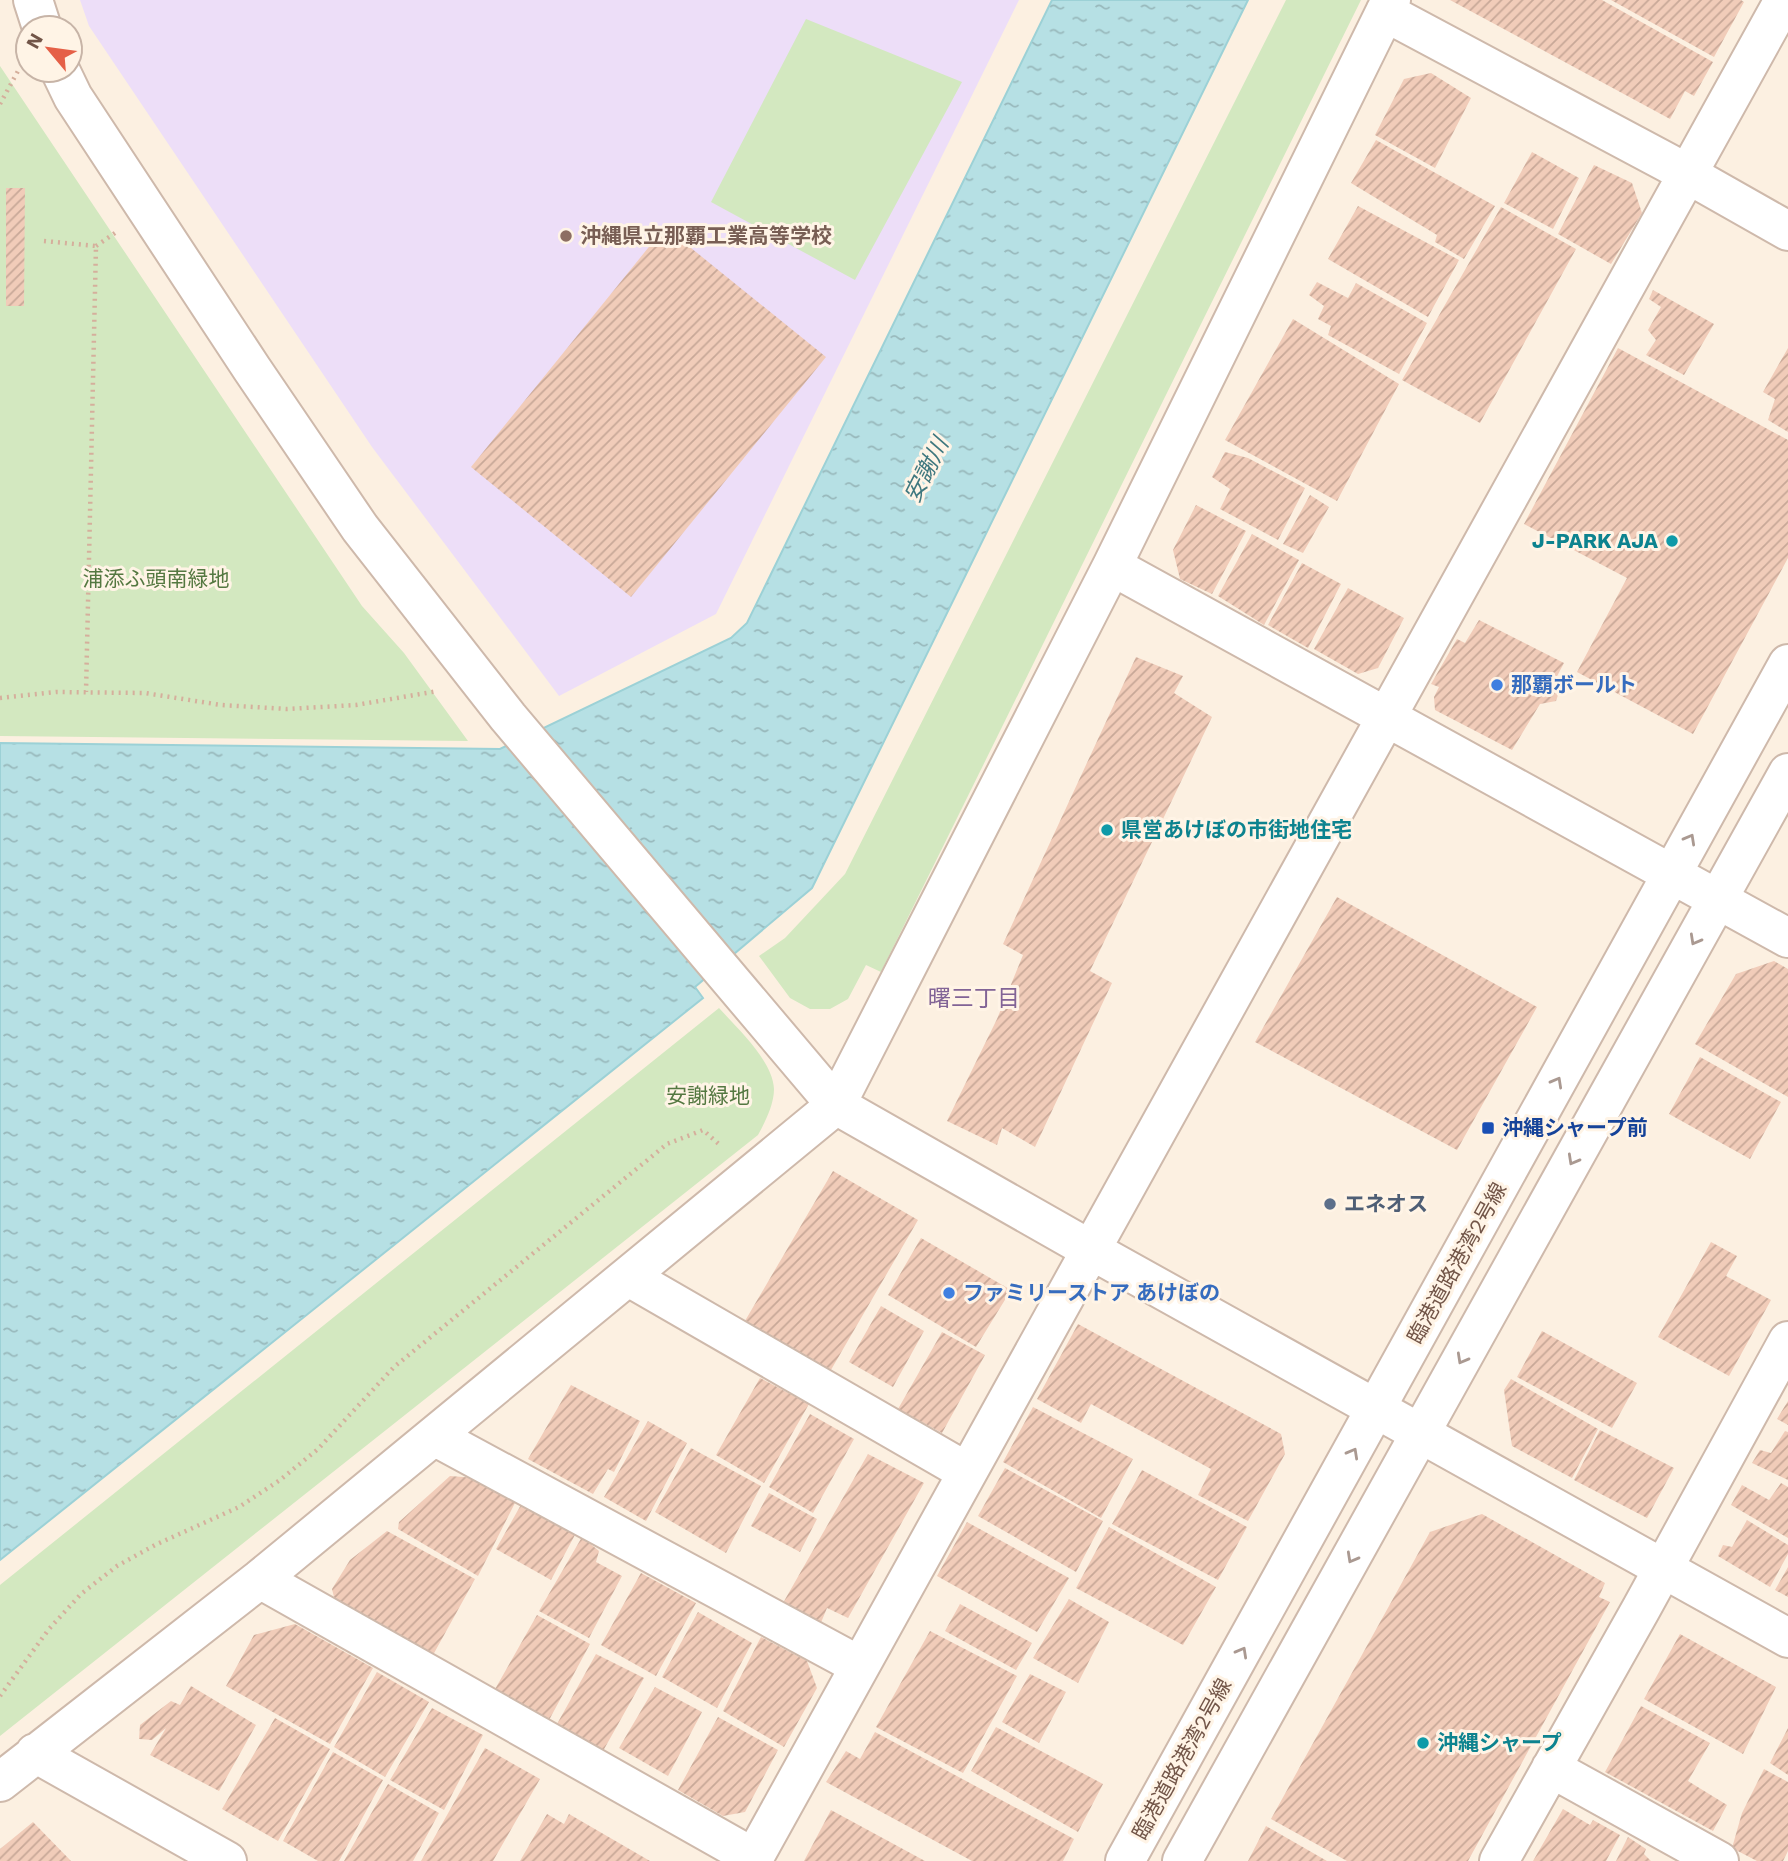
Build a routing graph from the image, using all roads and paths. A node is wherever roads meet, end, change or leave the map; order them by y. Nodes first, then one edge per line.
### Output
1 (1784, 0) edge
2 (1388, 6) edge
3 (14, 78) edge
4 (67, 84) edge
5 (0, 104) edge
6 (1688, 174) junction
7 (121, 229) dead end
8 (1788, 231) edge
9 (44, 241) dead end
10 (96, 246) junction
11 (1112, 566) junction
12 (1788, 664) edge
13 (480, 682) junction
14 (86, 692) junction
15 (0, 698) edge
16 (1386, 718) junction
17 (1788, 773) edge
18 (1670, 875) junction
19 (1717, 900) junction
20 (1788, 938) edge
21 (836, 1105) junction
22 (732, 1140) dead end
23 (1091, 1250) junction
24 (629, 1277) junction
25 (1788, 1342) edge
26 (1377, 1409) junction
27 (1421, 1434) junction
28 (434, 1436) junction
29 (967, 1472) junction
30 (1664, 1569) junction
31 (260, 1579) junction
32 (1788, 1638) edge
33 (860, 1666) junction
34 (0, 1696) edge
35 (35, 1753) junction
36 (1551, 1768) junction
37 (0, 1782) edge
38 (753, 1859) edge
39 (227, 1861) edge
40 (1125, 1861) edge
41 (1182, 1861) edge
42 (1499, 1861) edge
43 (1719, 1861) edge

1 - 6 street
2 - 6 street
2 - 11 street
3 - 5 path
4 - 13 street
6 - 8 street
6 - 16 street
7 - 10 path
9 - 10 path
10 - 14 path
11 - 16 street
11 - 21 street
18 -> 12 street, 臨港道路港湾2号線
13 - 14 path
13 - 21 street
14 - 15 path
16 - 18 street
16 - 23 street
17 - 19 street
18 - 19 street
26 -> 18 street, 臨港道路港湾2号線
19 - 20 street
19 -> 27 street
21 - 23 street
21 - 24 street
22 - 34 path
23 - 26 street
23 - 29 street
24 - 28 street
24 - 29 street
25 - 30 street
26 - 27 street
40 -> 26 street, 臨港道路港湾2号線
27 - 30 street
27 -> 41 street
28 - 31 street
28 - 33 street
29 - 33 street
30 - 32 street
30 - 36 street
31 - 35 street
31 - 38 street
33 - 38 street
35 - 37 street
35 - 39 street
36 - 42 street
36 - 43 street

